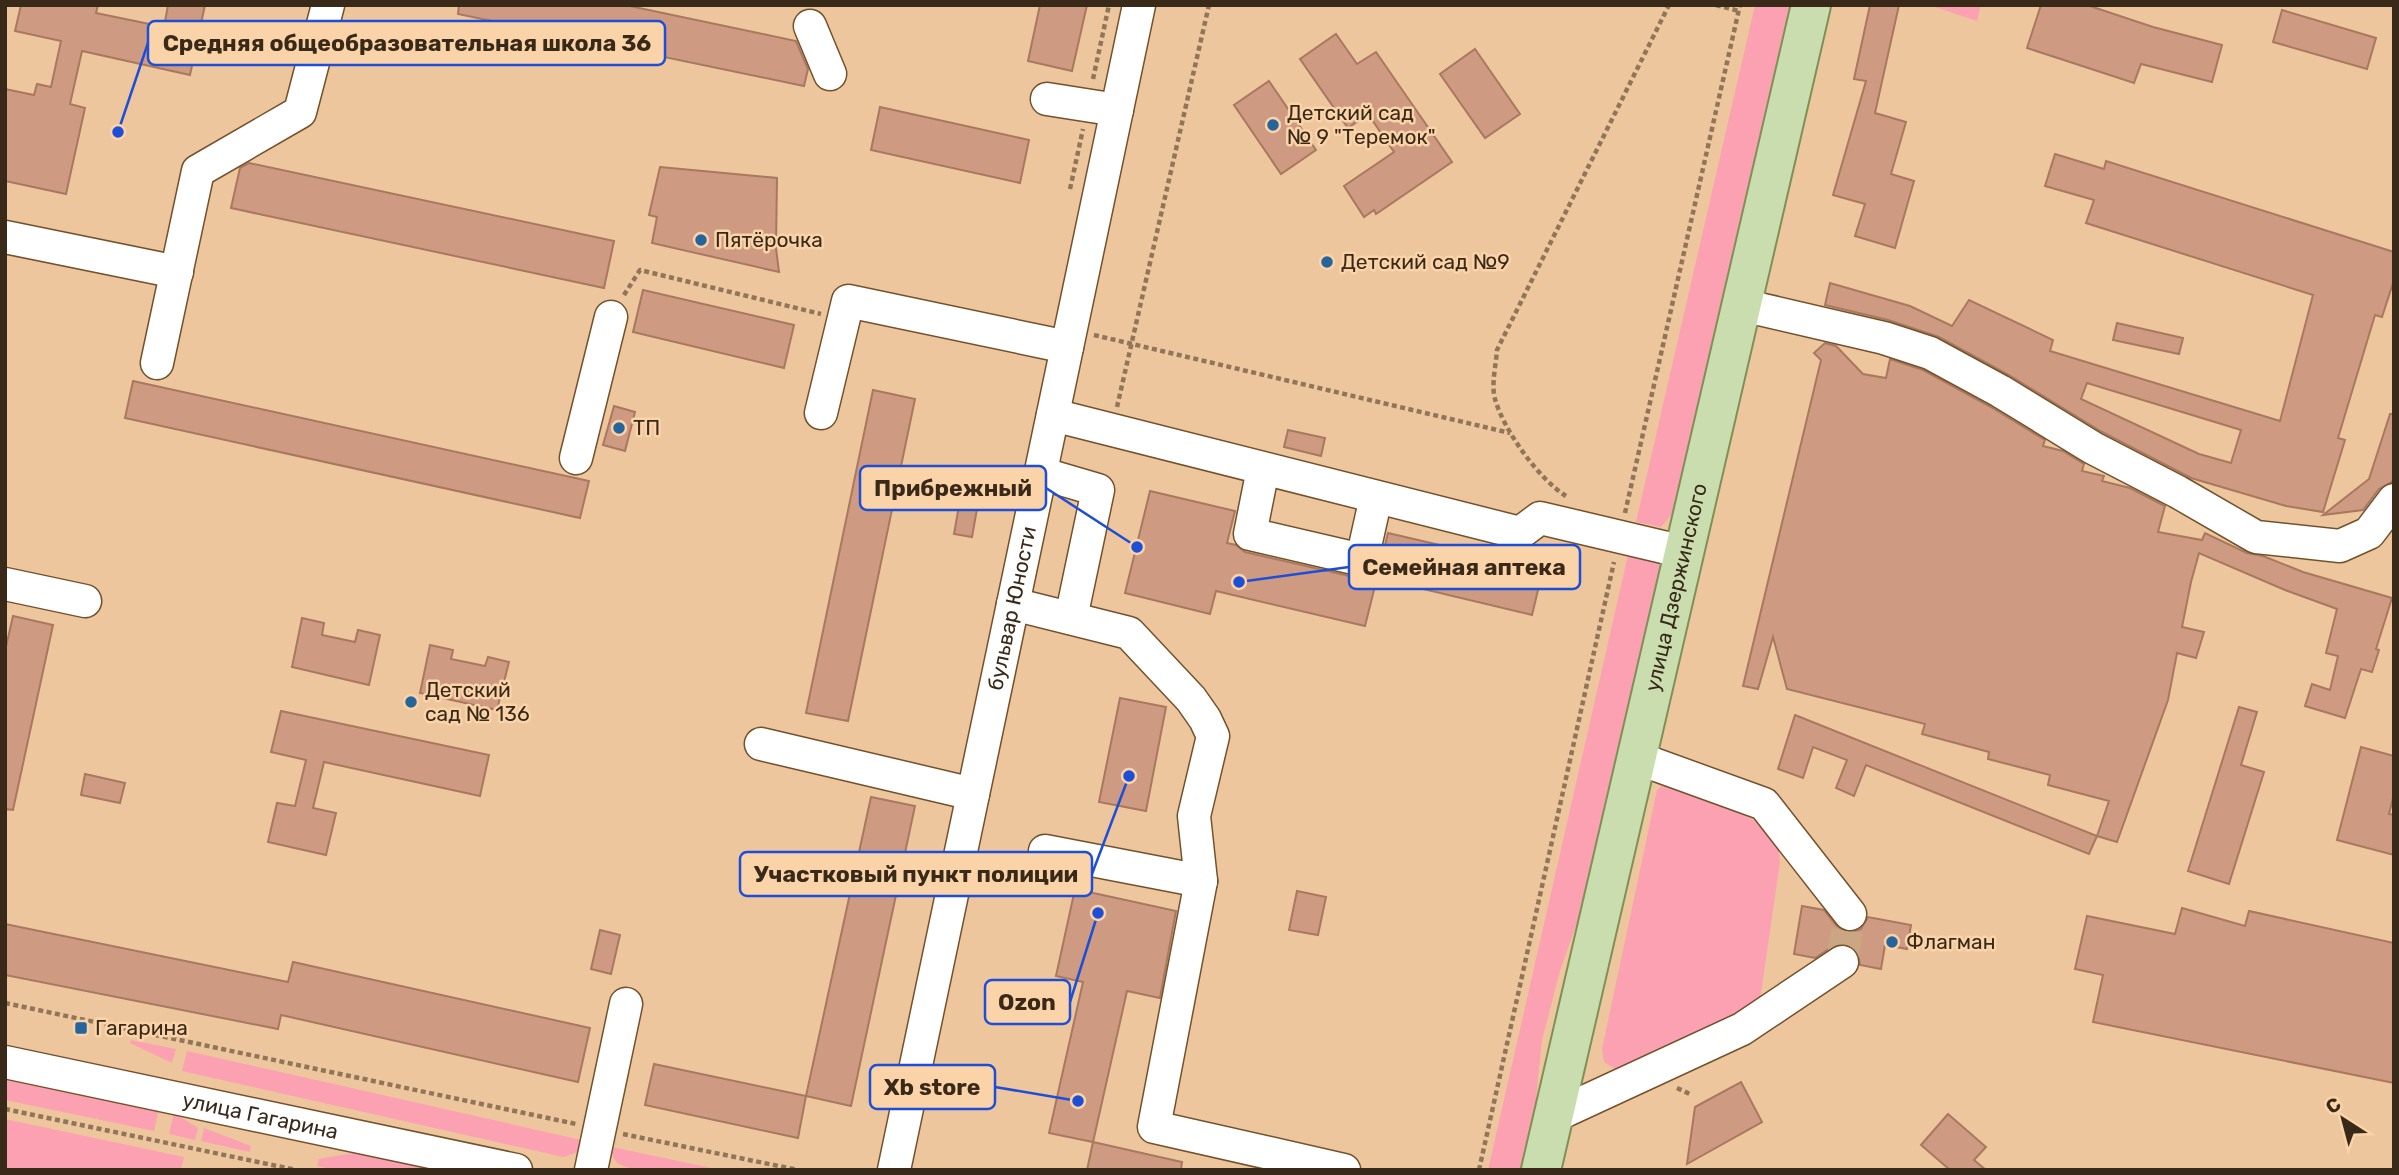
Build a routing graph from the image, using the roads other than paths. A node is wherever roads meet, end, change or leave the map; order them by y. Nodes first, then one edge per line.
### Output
1 (328, 5) edge
2 (1139, 5) edge
3 (1811, 5) edge
4 (810, 26) dead end
5 (830, 75) dead end
6 (1046, 99) dead end
7 (1117, 110) junction
8 (5, 237) edge
9 (177, 272) junction
10 (1742, 304) junction
11 (611, 317) road end
12 (1078, 341) junction
13 (157, 363) dead end
14 (821, 413) dead end
15 (1053, 415) junction
16 (576, 458) dead end
17 (1264, 469) junction
18 (1040, 473) junction
19 (1376, 497) junction
20 (2394, 500) edge
21 (1684, 552) junction
22 (5, 584) edge
23 (85, 601) dead end
24 (1013, 604) junction
25 (1071, 618) junction
26 (761, 744) dead end
27 (1637, 758) junction
28 (973, 794) junction
29 (1045, 851) dead end
30 (1201, 881) junction
31 (1850, 914) dead end
32 (1842, 962) dead end
33 (625, 1004) dead end
34 (5, 1062) edge
35 (1554, 1116) junction
36 (438, 1162) edge
37 (516, 1170) edge
38 (591, 1170) edge
39 (894, 1170) edge
40 (1344, 1170) edge
41 (1541, 1170) edge

1 - 9 street
2 - 7 street, бульвар Юности
3 - 10 main road, улица Дзержинского
4 - 5 street
6 - 7 street
7 - 12 street, бульвар Юности
8 - 9 street
9 - 13 street
10 - 20 street
10 - 21 main road, улица Дзержинского
11 - 16 street
12 - 14 street
12 - 15 street, бульвар Юности
15 - 17 street
15 - 18 street, бульвар Юности
17 - 19 street
17 - 19 street
18 - 24 street, бульвар Юности
18 - 25 street
19 - 21 street
21 - 27 main road, улица Дзержинского
22 - 23 street
24 - 25 street
24 - 28 street, бульвар Юности
25 - 30 street
26 - 28 street
27 - 31 street
27 - 35 main road, улица Дзержинского
28 - 39 street, бульвар Юности
29 - 30 street
30 - 40 street
32 - 35 street
33 - 38 street
34 - 36 street, улица Гагарина
35 - 41 main road, улица Дзержинского
36 - 37 street, улица Гагарина

